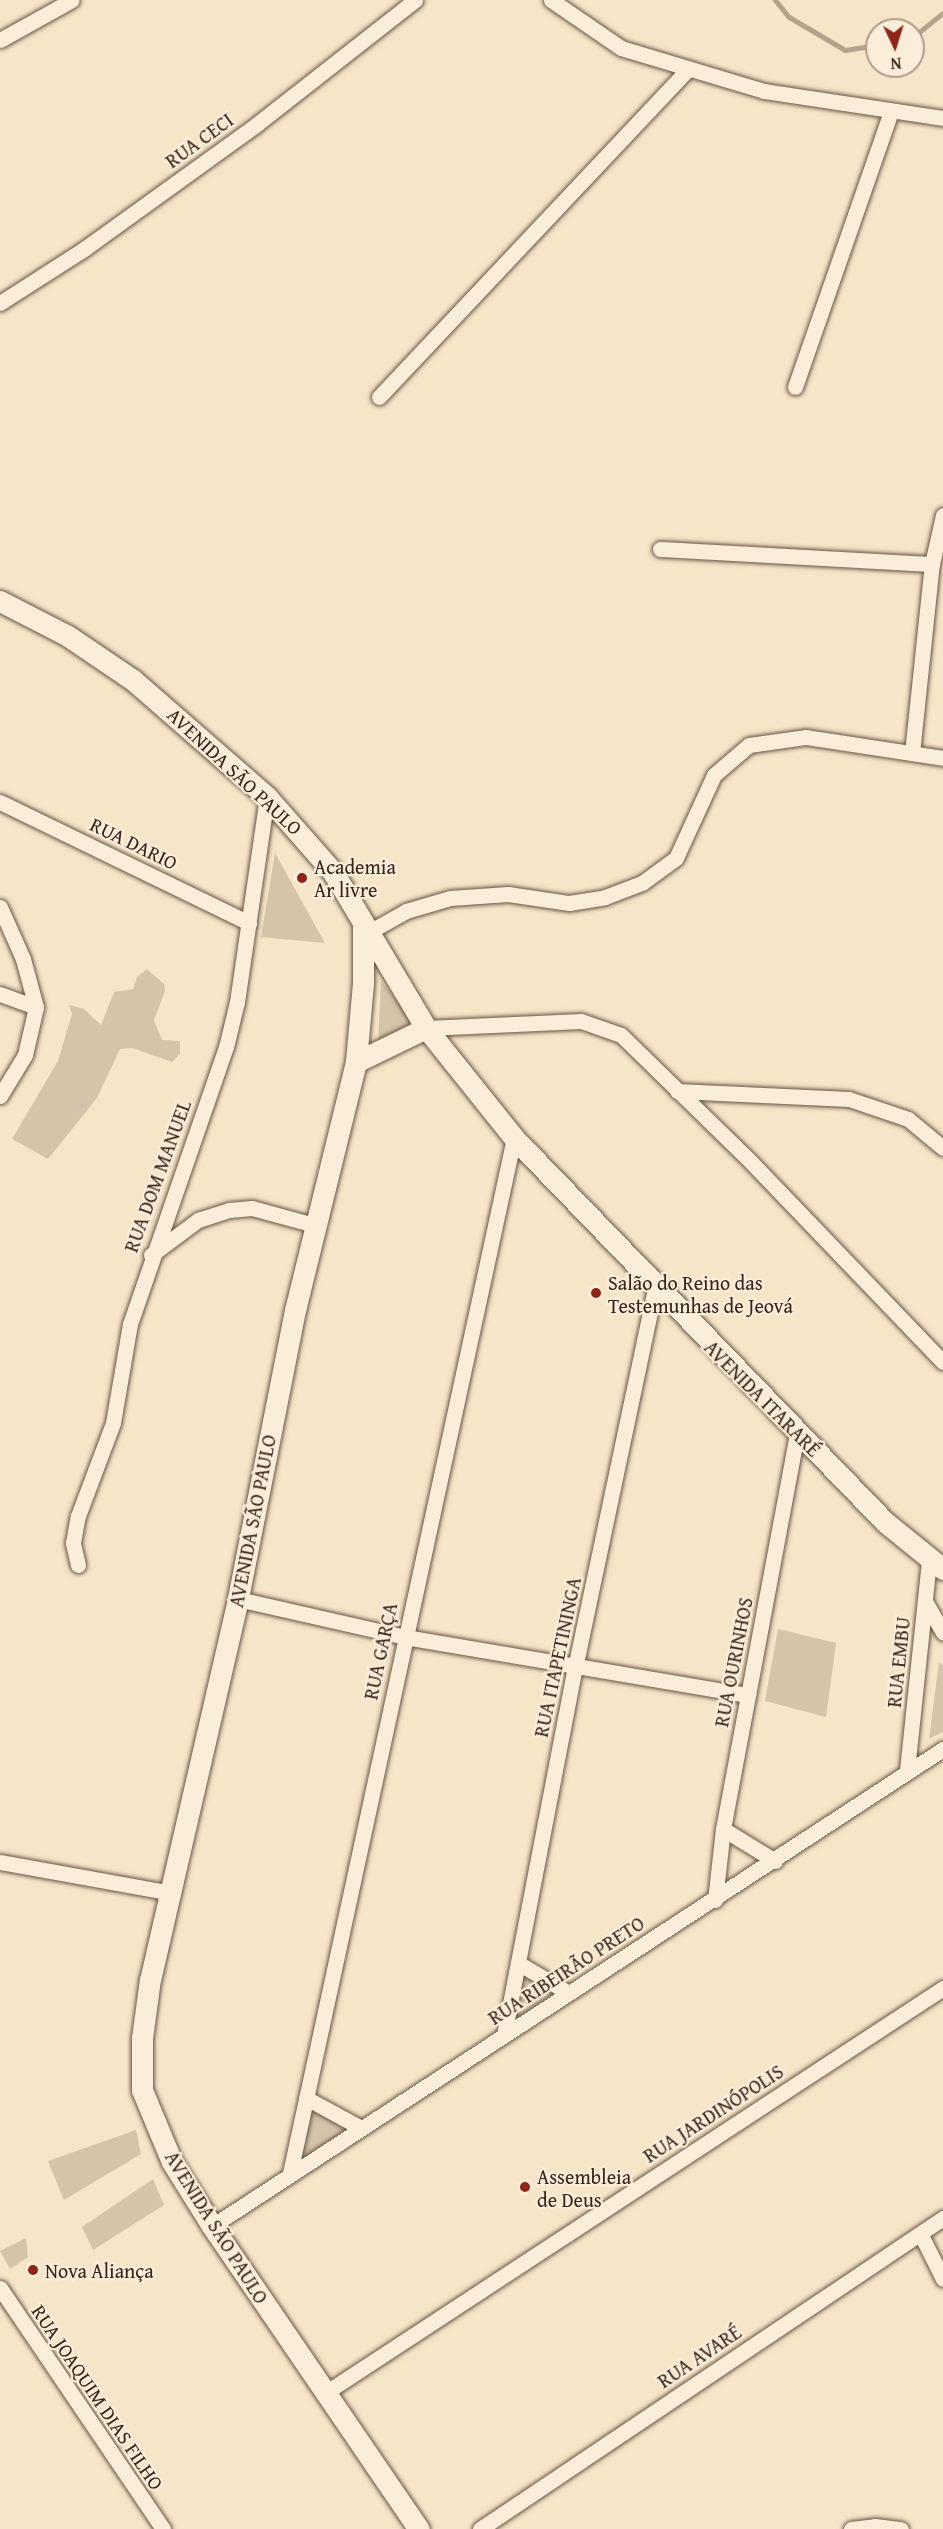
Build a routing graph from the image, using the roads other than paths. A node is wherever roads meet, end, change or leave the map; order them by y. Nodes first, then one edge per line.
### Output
1 (72, 0) edge
2 (415, 0) edge
3 (551, 0) edge
4 (0, 40) edge
5 (688, 69) junction
6 (891, 111) junction
7 (943, 118) edge
8 (0, 303) edge
9 (795, 387) dead end
10 (379, 397) dead end
11 (943, 515) edge
12 (660, 549) dead end
13 (932, 564) junction
14 (0, 601) edge
15 (912, 753) junction
16 (943, 758) edge
17 (267, 797) junction
18 (0, 802) edge
19 (0, 907) edge
20 (249, 923) junction
21 (365, 930) junction
22 (0, 994) edge
23 (36, 1007) junction
24 (426, 1028) junction
25 (356, 1062) junction
26 (677, 1091) junction
27 (0, 1096) edge
28 (514, 1138) junction
29 (943, 1148) edge
30 (314, 1225) junction
31 (151, 1255) junction
32 (656, 1289) junction
33 (943, 1362) edge
34 (798, 1433) junction
35 (936, 1564) edge
36 (78, 1565) dead end
37 (238, 1599) junction
38 (926, 1603) junction
39 (943, 1632) edge
40 (405, 1637) junction
41 (575, 1668) junction
42 (748, 1695) junction
43 (943, 1749) edge
44 (907, 1770) junction
45 (723, 1829) junction
46 (775, 1861) junction
47 (0, 1862) edge
48 (172, 1893) junction
49 (715, 1900) junction
50 (518, 1963) junction
51 (943, 1988) edge
52 (569, 1994) junction
53 (504, 2035) junction
54 (306, 2098) junction
55 (361, 2128) junction
56 (290, 2173) junction
57 (943, 2218) edge
58 (212, 2226) junction
59 (921, 2235) junction
60 (943, 2278) edge
61 (0, 2288) edge
62 (325, 2393) junction
63 (875, 2527) edge
64 (163, 2529) edge
65 (419, 2529) edge
66 (480, 2529) edge
67 (851, 2529) edge
68 (901, 2529) edge

1 - 4 street
2 - 8 street, RUA CECI
3 - 5 street
5 - 6 street
5 - 10 street
6 - 7 street
6 - 9 street
11 - 13 street
12 - 13 street
13 - 15 street
14 - 17 main road, AVENIDA SÃO PAULO
15 - 16 street
15 - 21 street
17 - 20 street, RUA DOM MANUEL
17 - 21 main road, AVENIDA SÃO PAULO
18 - 20 street, RUA DARIO
19 - 23 street
20 - 31 street, RUA DOM MANUEL
21 - 24 main road, AVENIDA ITARARÉ
21 - 25 main road, AVENIDA SÃO PAULO
22 - 23 street
23 - 27 street
24 - 25 main road
24 - 26 street
24 - 28 main road, AVENIDA ITARARÉ
25 - 30 main road, AVENIDA SÃO PAULO
26 - 29 street
26 - 33 street
28 - 32 main road, AVENIDA ITARARÉ
28 - 40 street, RUA GARÇA
30 - 31 street
30 - 37 main road, AVENIDA SÃO PAULO
31 - 36 street, RUA DOM MANUEL
32 - 34 main road, AVENIDA ITARARÉ
32 - 41 street, RUA ITAPETININGA
34 - 35 main road, AVENIDA ITARARÉ
34 - 42 street, RUA OURINHOS
35 - 38 street, RUA EMBU
37 - 40 street
37 - 48 main road, AVENIDA SÃO PAULO
38 - 39 street
38 - 44 street, RUA EMBU
40 - 41 street
40 - 54 street, RUA GARÇA
41 - 42 street
41 - 50 street, RUA ITAPETININGA
42 - 45 street, RUA OURINHOS
43 - 44 street, RUA RIBEIRÃO PRETO
44 - 46 street, RUA RIBEIRÃO PRETO
45 - 46 street
45 - 49 street, RUA OURINHOS
46 - 49 street, RUA RIBEIRÃO PRETO
47 - 48 street
48 - 58 main road, AVENIDA SÃO PAULO
49 - 52 street, RUA RIBEIRÃO PRETO
50 - 52 street
50 - 53 street, RUA ITAPETININGA
51 - 62 street, RUA JARDINÓPOLIS
52 - 53 street, RUA RIBEIRÃO PRETO
53 - 55 street, RUA RIBEIRÃO PRETO
54 - 55 street
54 - 56 street, RUA GARÇA
55 - 56 street, RUA RIBEIRÃO PRETO
56 - 58 street, RUA RIBEIRÃO PRETO
57 - 59 street, RUA AVARÉ
58 - 62 main road, AVENIDA SÃO PAULO
59 - 60 street
59 - 66 street, RUA AVARÉ
61 - 64 street, RUA JOAQUIM DIAS FILHO
62 - 65 main road, AVENIDA SÃO PAULO
63 - 67 street
63 - 68 street

